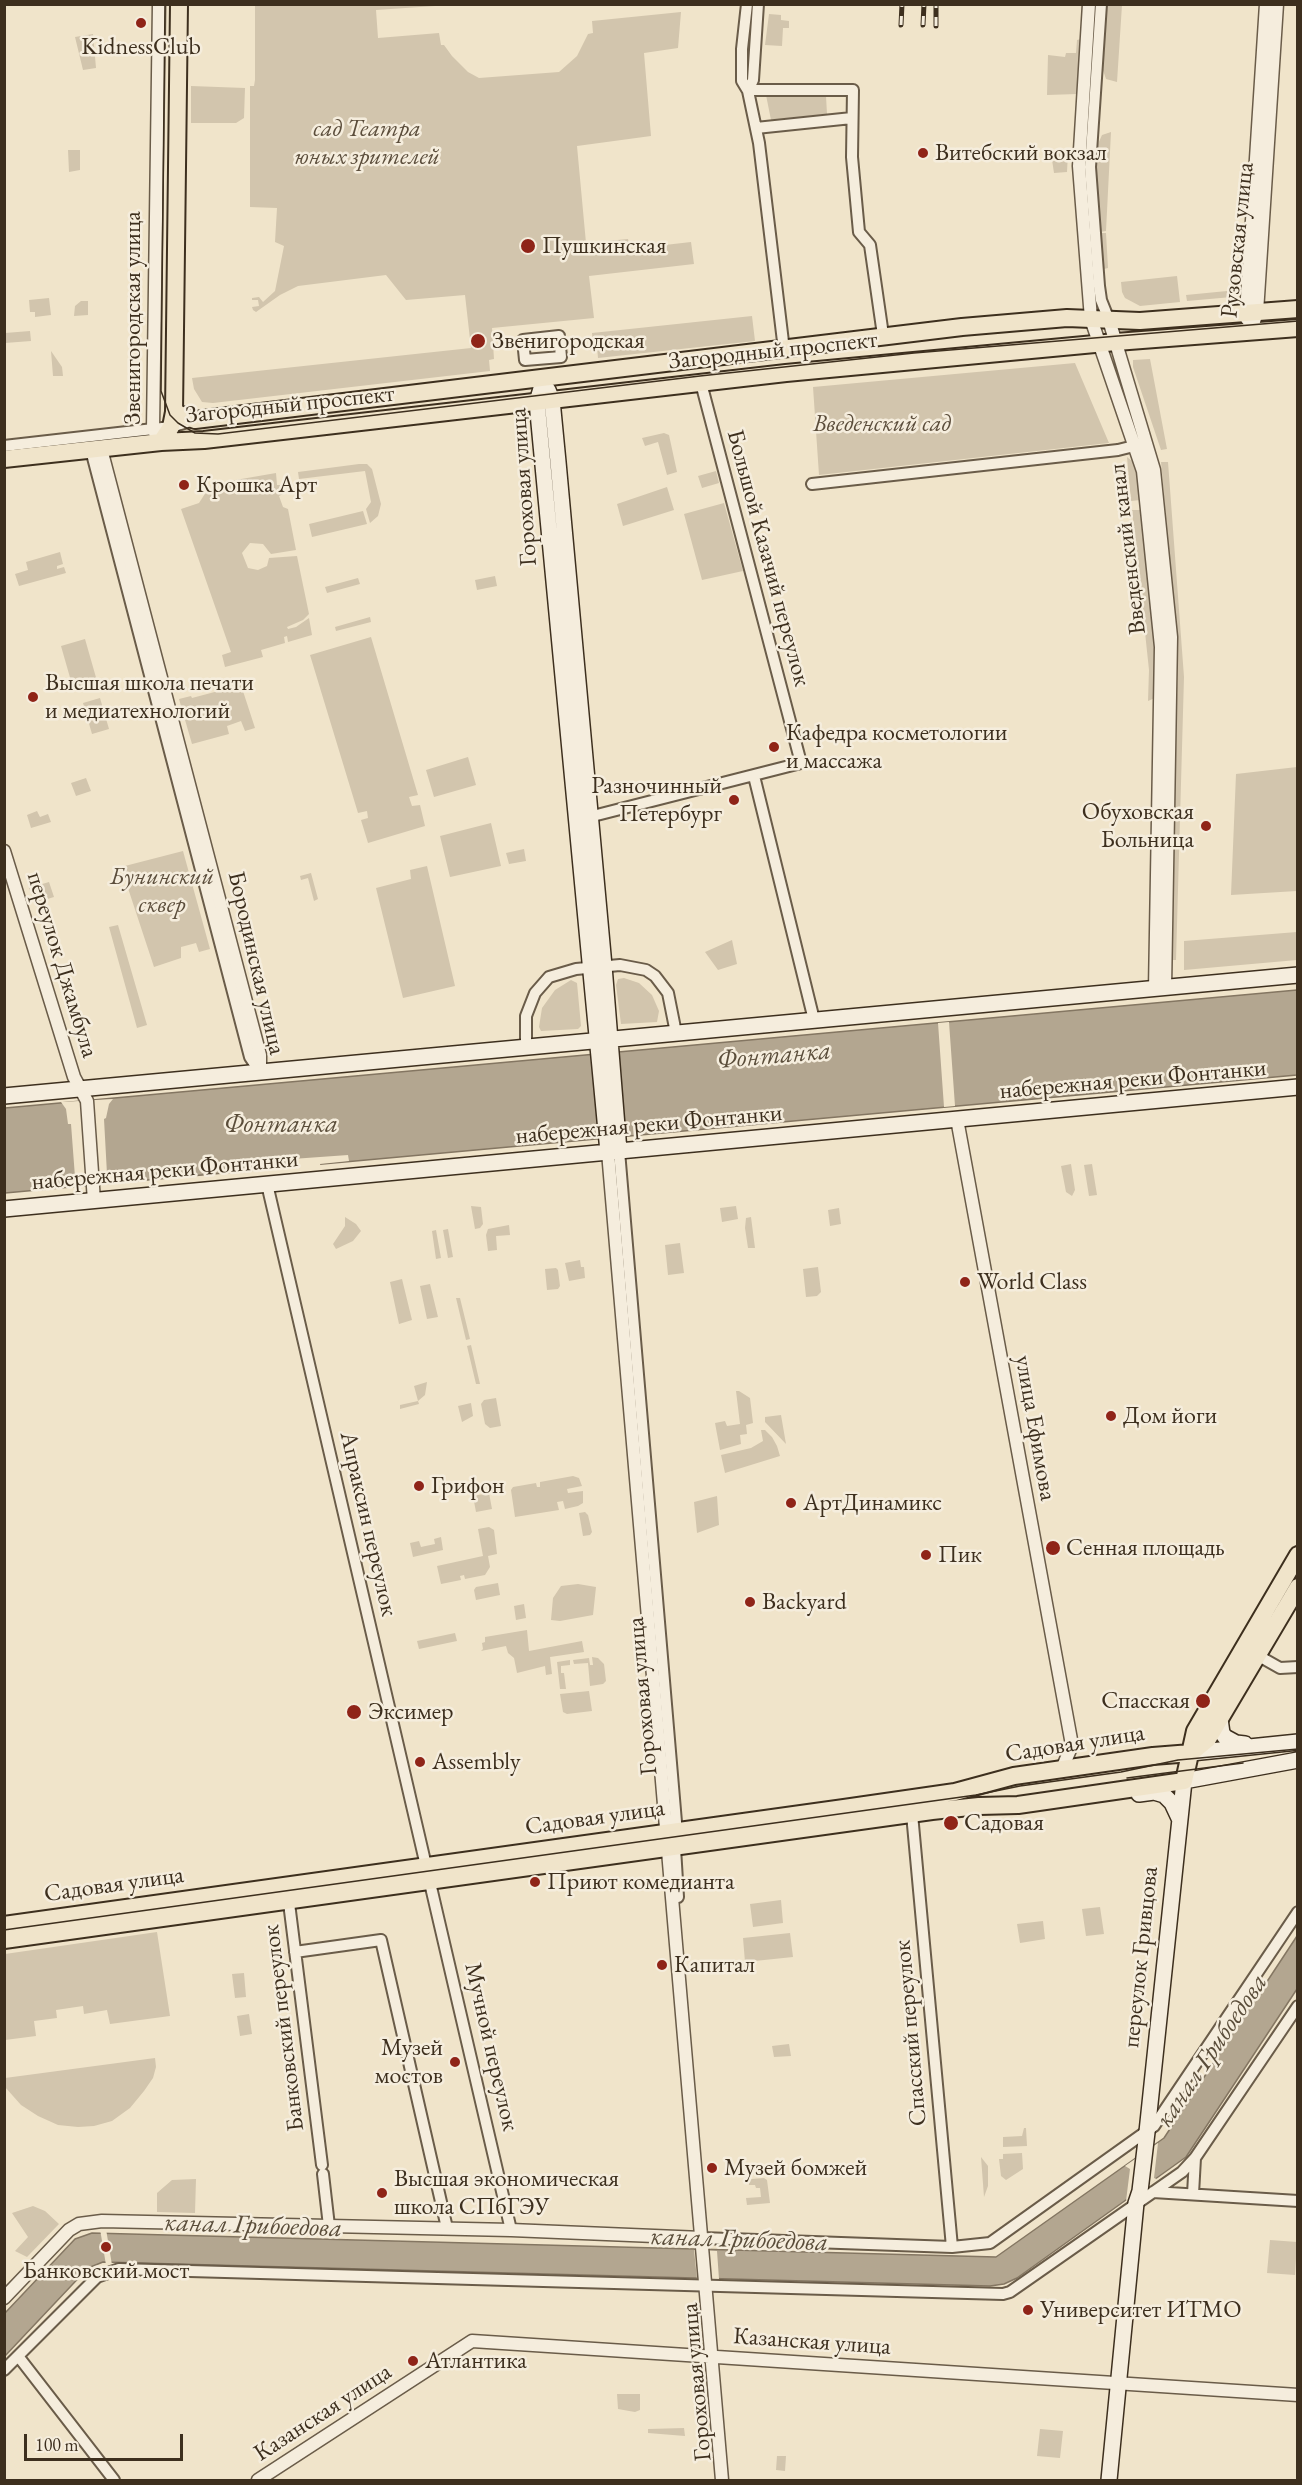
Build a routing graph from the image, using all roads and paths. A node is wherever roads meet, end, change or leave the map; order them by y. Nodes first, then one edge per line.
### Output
1 (159, 4) edge
2 (179, 4) edge
3 (747, 4) edge
4 (758, 4) edge
5 (1089, 4) edge
6 (1101, 4) edge
7 (1266, 4) edge
8 (1277, 4) edge
9 (751, 90) junction
10 (852, 118) junction
11 (756, 128) junction
12 (1298, 309) edge
13 (1251, 313) junction
14 (1091, 319) junction
15 (1109, 320) junction
16 (1298, 328) edge
17 (1251, 331) junction
18 (883, 336) junction
19 (1116, 342) junction
20 (1099, 344) junction
21 (784, 350) junction
22 (542, 358) dead end
23 (544, 378) junction
24 (701, 383) junction
25 (545, 401) junction
26 (172, 420) junction
27 (157, 435) junction
28 (1142, 444) junction
29 (4, 446) edge
30 (96, 449) junction
31 (4, 459) edge
32 (812, 484) dead end
33 (754, 776) junction
34 (583, 818) junction
35 (4, 851) edge
36 (597, 967) junction
37 (1298, 975) edge
38 (1160, 988) junction
39 (814, 1020) junction
40 (676, 1033) junction
41 (526, 1046) junction
42 (604, 1047) junction
43 (260, 1072) junction
44 (1298, 1087) edge
45 (84, 1095) junction
46 (4, 1096) edge
47 (957, 1119) junction
48 (613, 1145) junction
49 (267, 1184) junction
50 (94, 1201) junction
51 (4, 1209) edge
52 (1298, 1554) edge
53 (1298, 1587) edge
54 (1257, 1655) junction
55 (1298, 1667) edge
56 (1220, 1719) junction
57 (1298, 1742) edge
58 (1072, 1745) junction
59 (1257, 1746) junction
60 (1298, 1760) edge
61 (1095, 1764) junction
62 (1188, 1767) junction
63 (1062, 1769) junction
64 (1120, 1792) junction
65 (912, 1814) junction
66 (1179, 1818) junction
67 (671, 1840) junction
68 (428, 1874) junction
69 (288, 1893) junction
70 (1298, 1912) edge
71 (4, 1925) edge
72 (4, 1940) edge
73 (296, 1952) junction
74 (1298, 2006) edge
75 (1147, 2132) junction
76 (1195, 2158) junction
77 (1193, 2194) junction
78 (1143, 2195) junction
79 (1298, 2201) edge
80 (329, 2226) junction
81 (447, 2228) junction
82 (511, 2230) junction
83 (705, 2244) junction
84 (952, 2247) junction
85 (708, 2283) junction
86 (4, 2298) edge
87 (18, 2356) junction
88 (714, 2357) junction
89 (4, 2370) edge
90 (1119, 2383) junction
91 (1298, 2395) edge
92 (114, 2481) edge
93 (258, 2481) edge
94 (722, 2481) edge
95 (728, 2481) edge
96 (1108, 2481) edge

1 - 27 street, Звенигородская улица
2 - 26 main road, Звенигородская улица
3 - 9 street
4 - 9 street
5 - 14 street, Введенский канал
6 - 15 street, Введенский канал
7 - 13 street, Рузовская улица
8 - 13 street, Рузовская улица
9 - 10 street
9 - 11 street
10 - 11 street
10 - 18 street
11 - 21 street
12 - 13 main road, Загородный проспект
13 - 15 main road, Загородный проспект
13 - 17 street, Рузовская улица
14 - 15 main road, Загородный проспект
14 - 18 main road, Загородный проспект
14 - 20 street, Введенский канал
15 - 19 street, Введенский канал
16 - 17 main road, Загородный проспект
17 - 19 main road, Загородный проспект
18 - 21 main road, Загородный проспект
19 - 20 main road, Загородный проспект
19 - 28 street, Введенский канал
20 - 24 main road, Загородный проспект
20 - 28 street, Введенский канал
21 - 23 main road, Загородный проспект
22 - 23 street
23 - 25 main road, Гороховая улица
23 - 26 main road, Загородный проспект
24 - 25 main road, Загородный проспект
24 - 33 street, Большой Казачий переулок
25 - 27 main road, Загородный проспект
25 - 34 main road, Гороховая улица
26 - 27 main road, Звенигородская улица
27 - 29 street, Загородный проспект
27 - 30 main road, Загородный проспект
28 - 32 street
28 - 38 street, Введенский канал
30 - 31 main road, Загородный проспект
30 - 43 street, Бородинская улица
33 - 34 street, Большой Казачий переулок
33 - 39 street
34 - 36 main road, Гороховая улица
35 - 45 street, переулок Джамбула
36 - 40 street
36 - 41 street
36 - 42 main road, Гороховая улица
37 - 38 main road
38 - 39 main road
39 - 40 main road
40 - 42 main road
41 - 42 main road
41 - 43 main road
42 - 48 main road, Гороховая улица
43 - 45 main road
44 - 47 main road, набережная реки Фонтанки
45 - 46 main road
45 - 50 street, переулок Джамбула
47 - 48 main road, набережная реки Фонтанки
47 - 58 street, улица Ефимова
48 - 49 main road, набережная реки Фонтанки
48 - 67 street, Гороховая улица
49 - 50 main road, набережная реки Фонтанки
49 - 68 street, Апраксин переулок
50 - 51 main road, набережная реки Фонтанки
52 - 62 main road
53 - 54 main road
54 - 55 street
54 - 56 main road
56 - 59 main road
56 - 62 main road
57 - 59 main road
58 - 61 street
58 - 63 street
59 - 62 main road
60 - 62 main road, Садовая улица
61 - 62 main road, Садовая улица
61 - 63 main road, Садовая улица
62 - 64 main road, Садовая улица
62 - 66 main road, переулок Гривцова
63 - 67 main road, Садовая улица
64 - 65 main road, Садовая улица
64 - 66 main road
65 - 67 main road, Садовая улица
65 - 84 street, Спасский переулок
66 - 75 main road, переулок Гривцова
67 - 68 main road, Садовая улица
67 - 83 street, Гороховая улица
68 - 69 main road, Садовая улица
68 - 82 street, Мучной переулок
69 - 71 main road, Садовая улица
69 - 72 main road, Садовая улица
69 - 73 street, Банковский переулок
70 - 75 street
73 - 80 street, Банковский переулок
73 - 81 street
74 - 76 street
75 - 78 main road, переулок Гривцова
75 - 84 street
76 - 77 street
76 - 78 street
77 - 78 street
77 - 79 street
78 - 85 street
78 - 90 main road
80 - 81 street
80 - 86 street
81 - 82 street
82 - 83 street
83 - 84 street
83 - 85 street, Гороховая улица
85 - 87 street
85 - 88 street, Гороховая улица
87 - 89 street
87 - 92 street
88 - 90 street, Казанская улица
88 - 93 street, Казанская улица
88 - 94 street, Гороховая улица
88 - 95 street, Гороховая улица
90 - 91 street, Казанская улица
90 - 96 main road

